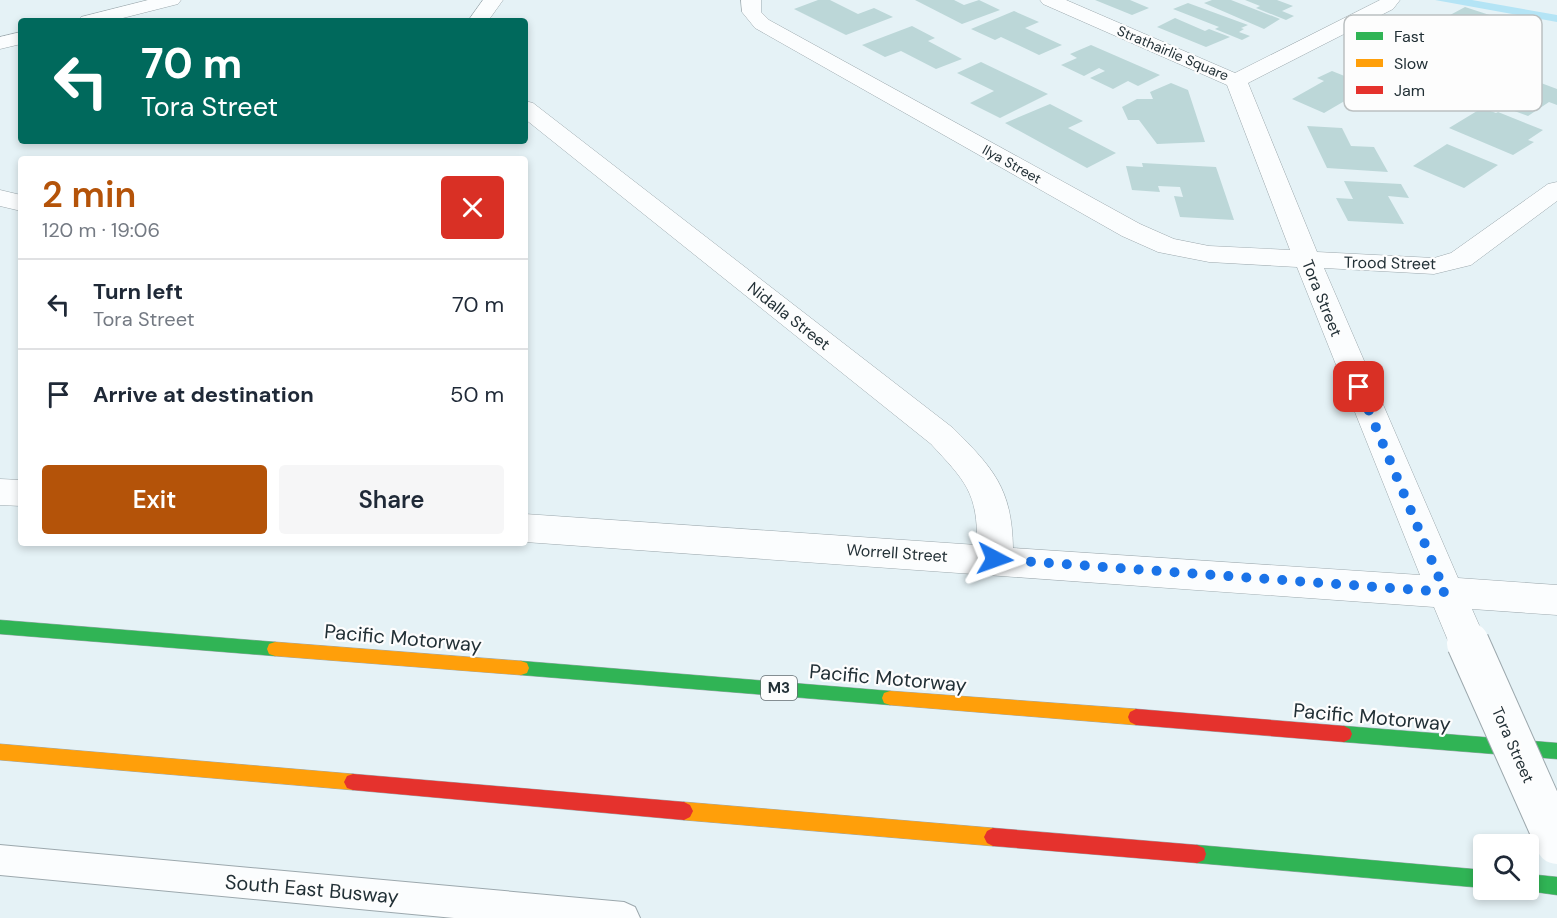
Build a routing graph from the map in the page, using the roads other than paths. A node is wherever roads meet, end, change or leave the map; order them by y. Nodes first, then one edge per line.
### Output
1 (171, 0) edge
2 (493, 0) edge
3 (751, 0) edge
4 (1050, 0) edge
5 (1390, 0) edge
6 (1365, 15) edge
7 (100, 18) edge
8 (480, 18) edge
9 (1344, 26) edge
10 (18, 39) edge
11 (0, 44) edge
12 (1236, 81) junction
13 (528, 110) edge
14 (1557, 189) edge
15 (0, 198) edge
16 (18, 202) edge
17 (1307, 260) junction
18 (0, 492) edge
19 (18, 493) edge
20 (528, 528) edge
21 (995, 559) junction
22 (1445, 592) junction
23 (1557, 600) edge
24 (0, 627) edge
25 (1557, 751) edge
26 (0, 752) edge
27 (1557, 843) edge
28 (0, 860) edge
29 (1473, 878) edge
30 (1539, 884) edge
31 (1557, 886) edge
32 (624, 918) edge

1 - 7 street
2 - 8 street
3 - 17 street, Ilya Street
4 - 12 street, Strathairlie Square
5 - 6 street, Strathairlie Square
9 - 12 street, Strathairlie Square
10 - 11 street
12 - 17 street, Tora Street
13 - 21 street, Nidalla Street
14 - 17 street, Trood Street
15 - 16 street
17 - 22 street, Tora Street
18 - 19 street
20 - 21 street, Worrell Street
21 - 22 street, Worrell Street
22 - 23 street, Worrell Street
22 - 27 street, Tora Street, bridge
24 - 25 highway, Pacific Motorway / M3
26 - 29 highway
28 - 32 lane, South East Busway
30 - 31 highway

